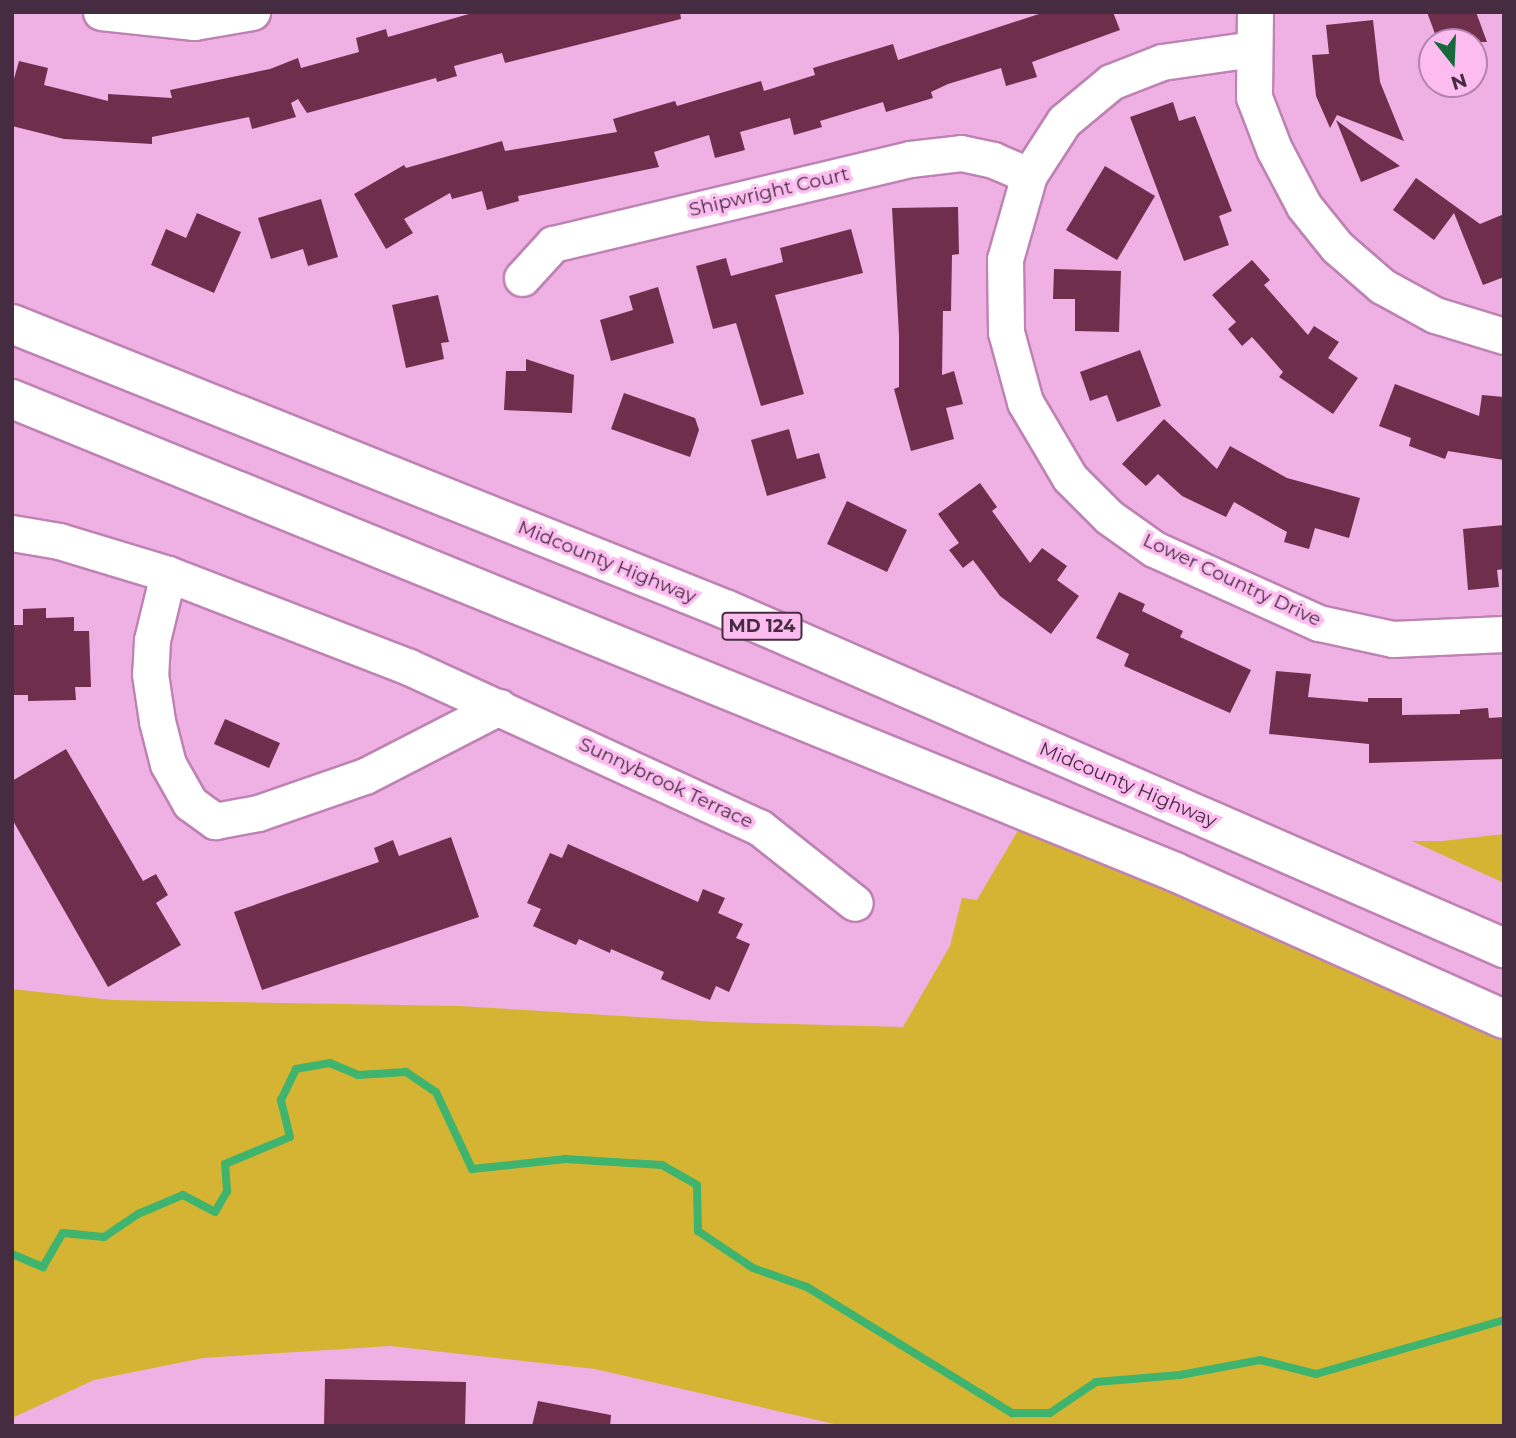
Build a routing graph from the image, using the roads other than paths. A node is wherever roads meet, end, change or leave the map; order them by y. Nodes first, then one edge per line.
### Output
1 (102, 12) edge
2 (252, 12) edge
3 (1255, 12) edge
4 (1253, 49) junction
5 (1029, 175) junction
6 (522, 278) dead end
7 (12, 324) edge
8 (1504, 335) edge
9 (12, 399) edge
10 (12, 533) edge
11 (167, 574) junction
12 (1504, 634) edge
13 (499, 707) junction
14 (855, 902) dead end
15 (1504, 948) edge
16 (1504, 1019) edge

1 - 2 street
3 - 4 street
4 - 5 street, Lower Country Drive
4 - 8 street
5 - 6 street, Shipwright Court
5 - 12 street, Lower Country Drive
7 - 15 main road, Midcounty Highway / MD 124
9 - 16 main road
10 - 11 street, Sunnybrook Terrace
11 - 13 street, Sunnybrook Terrace
11 - 13 street
13 - 14 street, Sunnybrook Terrace

